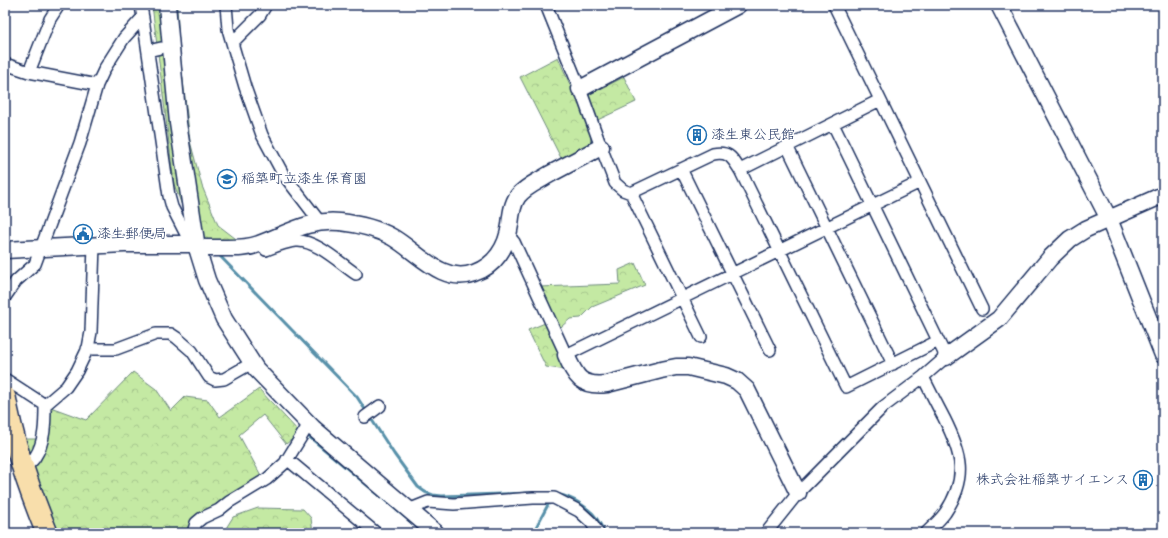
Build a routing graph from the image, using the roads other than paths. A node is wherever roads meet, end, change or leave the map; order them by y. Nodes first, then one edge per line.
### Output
1 (59, 5) edge
2 (141, 5) edge
3 (166, 5) edge
4 (226, 5) edge
5 (266, 5) edge
6 (546, 5) edge
7 (738, 5) edge
8 (834, 5) edge
9 (999, 5) edge
10 (143, 17) junction
11 (233, 42) junction
12 (5, 64) edge
13 (29, 72) junction
14 (97, 85) junction
15 (580, 89) junction
16 (880, 100) junction
17 (833, 124) junction
18 (788, 146) junction
19 (601, 147) junction
20 (681, 169) junction
21 (740, 170) junction
22 (920, 182) junction
23 (631, 193) junction
24 (1163, 195) edge
25 (873, 204) junction
26 (1109, 219) junction
27 (320, 222) junction
28 (827, 227) junction
29 (508, 236) junction
30 (262, 243) junction
31 (94, 245) junction
32 (194, 246) junction
33 (42, 248) junction
34 (5, 250) edge
35 (779, 251) junction
36 (732, 273) junction
37 (356, 274) dead end
38 (5, 297) edge
39 (681, 298) junction
40 (982, 309) dead end
41 (701, 337) dead end
42 (938, 341) junction
43 (87, 349) junction
44 (770, 350) dead end
45 (566, 355) junction
46 (1163, 355) edge
47 (946, 357) junction
48 (252, 363) junction
49 (893, 364) junction
50 (923, 377) junction
51 (5, 379) edge
52 (5, 397) edge
53 (45, 405) junction
54 (380, 406) dead end
55 (365, 417) dead end
56 (309, 424) junction
57 (287, 459) junction
58 (24, 468) junction
59 (798, 493) junction
60 (408, 510) junction
61 (47, 533) edge
62 (193, 533) edge
63 (376, 533) edge
64 (436, 533) edge
65 (598, 533) edge
66 (766, 533) edge
67 (926, 533) edge

1 - 13 street
2 - 10 street
3 - 32 street
4 - 11 street
5 - 11 street
6 - 15 street
7 - 15 street
8 - 16 street
9 - 26 street
10 - 14 street
10 - 32 street
11 - 27 street
12 - 13 street
13 - 14 street
14 - 33 street
15 - 19 street
16 - 17 street
16 - 22 street
17 - 18 street
17 - 25 street
18 - 21 street
18 - 28 street
19 - 23 street
19 - 29 street
20 - 21 street
20 - 23 street
20 - 36 street
21 - 35 street
22 - 25 street
22 - 40 street
23 - 39 street
24 - 26 street
25 - 28 street
25 - 42 street
26 - 46 street
26 - 47 street
27 - 29 street
27 - 30 street
28 - 35 street
28 - 49 street
29 - 45 street
30 - 32 street
30 - 37 street
31 - 32 street
31 - 33 street
31 - 43 street
32 - 48 street
33 - 34 street
33 - 38 street
35 - 36 street
35 - 49 street
36 - 39 street
36 - 44 street
39 - 41 street
39 - 45 street
42 - 47 street
42 - 49 street
43 - 48 street
43 - 53 street
45 - 59 street
47 - 50 street
48 - 56 street
50 - 59 street
50 - 67 street
51 - 53 street
52 - 58 highway
53 - 58 street
54 - 55 street
56 - 57 street
56 - 60 street
57 - 62 street
57 - 63 street
58 - 61 highway
59 - 66 street
60 - 64 street
60 - 65 street

